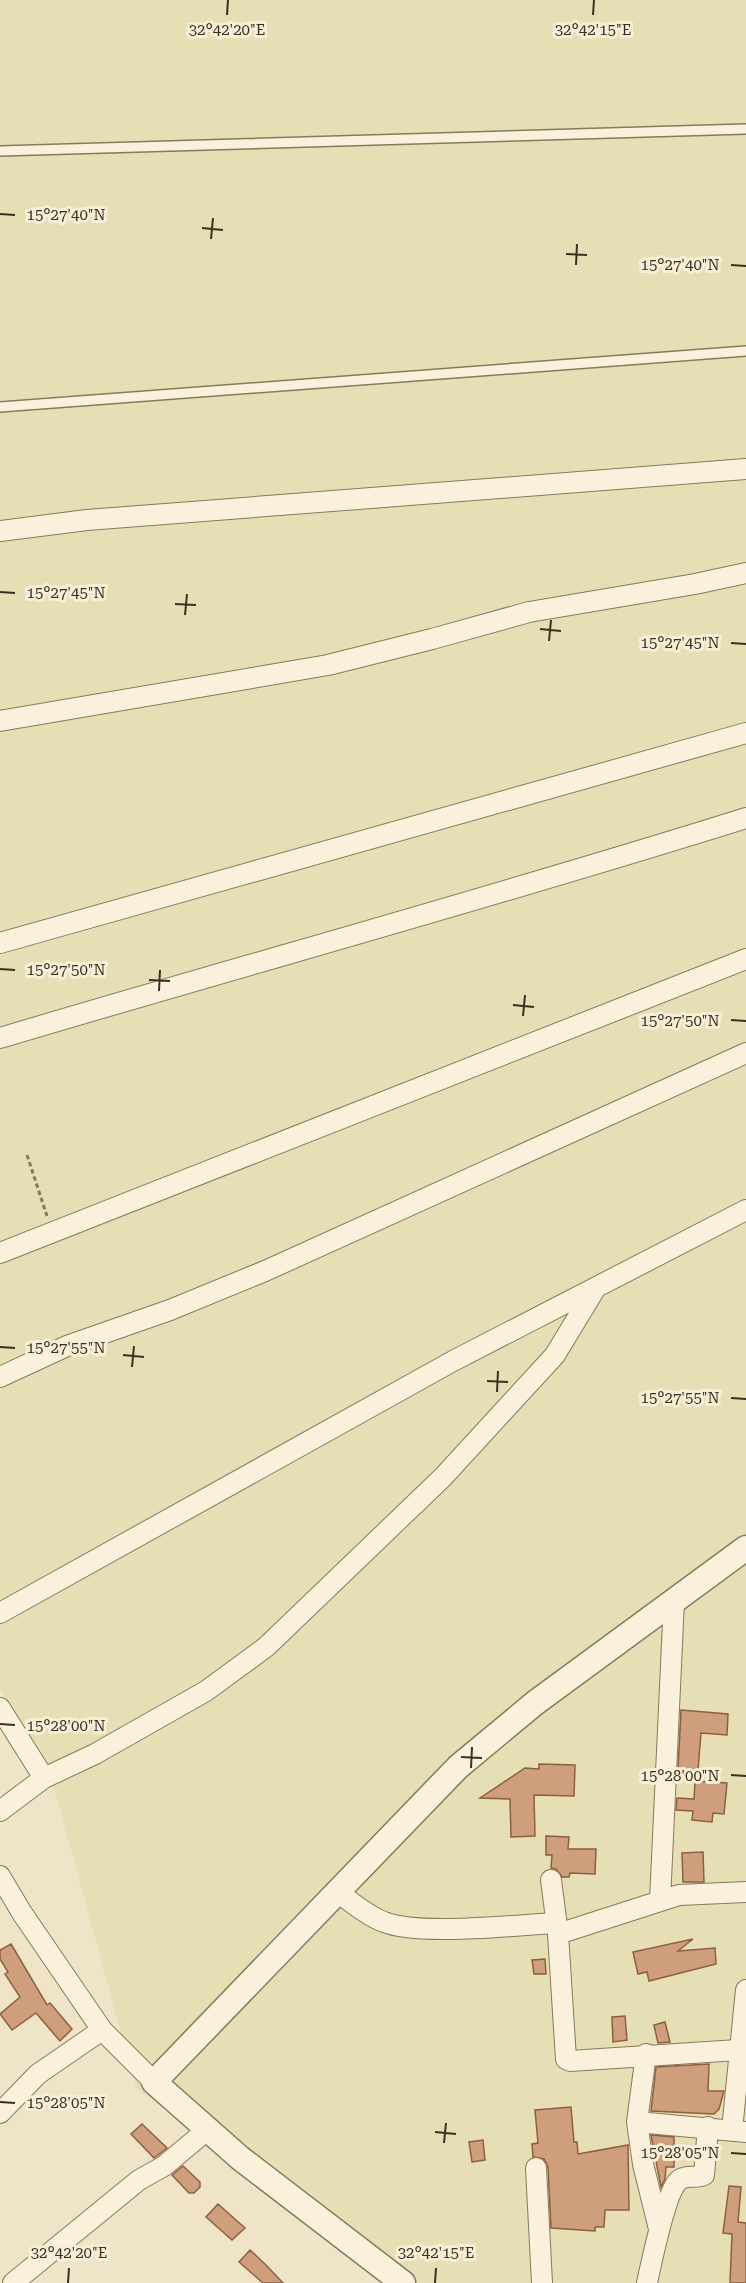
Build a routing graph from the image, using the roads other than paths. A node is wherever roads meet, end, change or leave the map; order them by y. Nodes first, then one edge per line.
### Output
1 (746, 129) edge
2 (0, 151) edge
3 (746, 351) edge
4 (0, 407) edge
5 (746, 469) edge
6 (0, 531) edge
7 (746, 573) edge
8 (0, 721) edge
9 (746, 733) edge
10 (746, 818) edge
11 (0, 944) edge
12 (746, 959) edge
13 (0, 1038) edge
14 (746, 1053) edge
15 (746, 1210) edge
16 (0, 1252) edge
17 (595, 1289) junction
18 (0, 1377) edge
19 (746, 1548) edge
20 (674, 1601) junction
21 (0, 1613) edge
22 (0, 1708) edge
23 (44, 1778) junction
24 (0, 1811) edge
25 (0, 1876) edge
26 (552, 1880) dead end
27 (337, 1892) junction
28 (746, 1892) edge
29 (660, 1901) junction
30 (557, 1928) junction
31 (745, 1999) edge
32 (102, 2030) junction
33 (738, 2049) junction
34 (646, 2054) junction
35 (154, 2082) junction
36 (0, 2112) edge
37 (637, 2122) junction
38 (708, 2127) junction
39 (207, 2130) junction
40 (739, 2131) edge
41 (536, 2168) dead end
42 (659, 2229) junction
43 (13, 2283) edge
44 (403, 2283) edge
45 (542, 2283) edge
46 (647, 2283) edge

1 - 2 lane
3 - 4 lane
5 - 6 street
7 - 8 street
9 - 11 street
10 - 13 street
12 - 16 street
14 - 18 street
15 - 17 street
17 - 21 street
17 - 23 street
19 - 20 street
20 - 27 street
20 - 29 street
22 - 23 street
23 - 24 street
25 - 32 street
26 - 30 street
27 - 30 street
27 - 35 street
28 - 29 street
29 - 30 street
30 - 34 street
31 - 33 street
32 - 35 street
32 - 36 street
33 - 34 street
33 - 40 street
34 - 37 street
35 - 39 street
37 - 38 street
37 - 42 street
38 - 40 street
38 - 42 street
39 - 43 street
39 - 44 street
41 - 45 street
42 - 46 street

